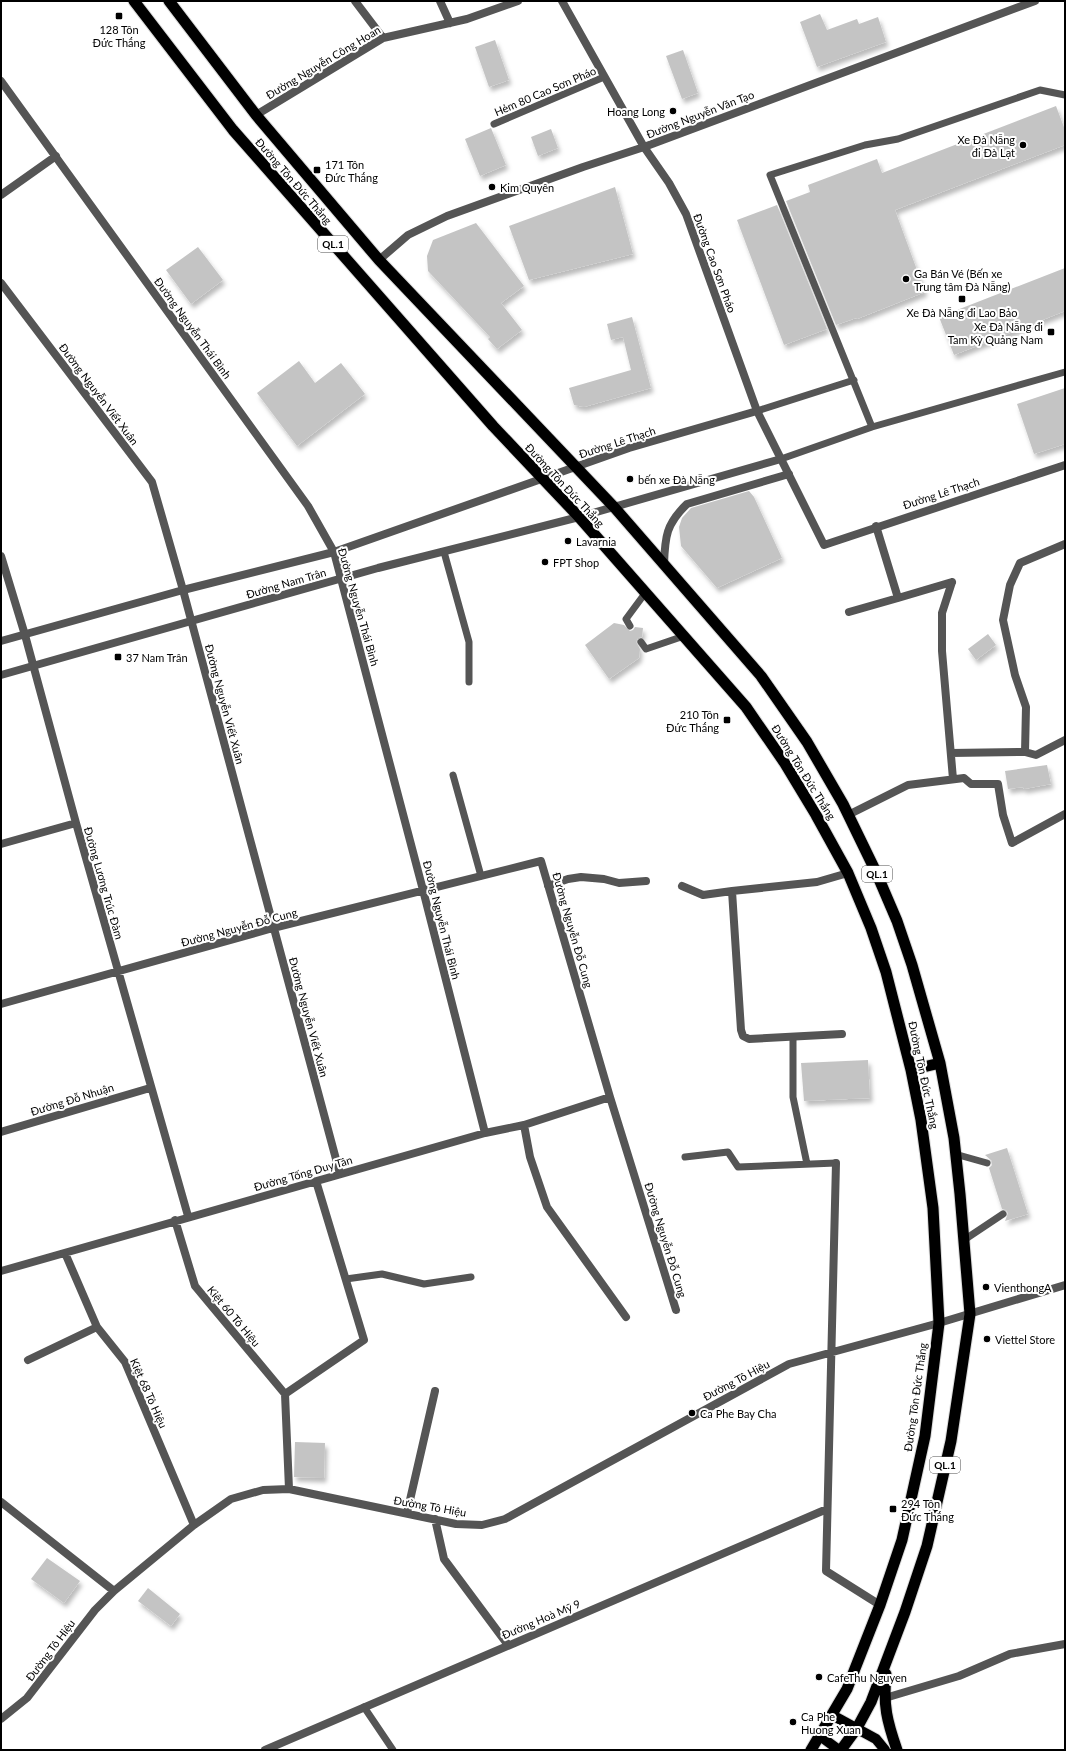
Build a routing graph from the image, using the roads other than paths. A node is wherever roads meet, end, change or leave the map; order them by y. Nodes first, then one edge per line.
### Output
1 (134, 1) edge
2 (169, 1) edge
3 (355, 1) edge
4 (440, 1) edge
5 (518, 1) edge
6 (562, 1) edge
7 (1034, 1) edge
8 (450, 24) junction
9 (383, 38) junction
10 (604, 77) junction
11 (1, 81) edge
12 (1065, 95) edge
13 (256, 115) junction
14 (494, 124) dead end
15 (644, 147) junction
16 (56, 156) junction
17 (1, 195) edge
18 (378, 260) junction
19 (1, 283) edge
20 (1065, 372) edge
21 (854, 380) junction
22 (757, 411) junction
23 (872, 427) junction
24 (781, 459) junction
25 (1065, 465) edge
26 (576, 467) junction
27 (789, 474) junction
28 (542, 479) junction
29 (614, 507) junction
30 (579, 517) junction
31 (876, 526) junction
32 (824, 544) joint
33 (1065, 544) edge
34 (334, 552) junction
35 (444, 552) junction
36 (1, 556) edge
37 (664, 564) junction
38 (341, 579) junction
39 (183, 590) junction
40 (646, 592) junction
41 (898, 598) junction
42 (849, 612) dead end
43 (191, 621) junction
44 (630, 626) dead end
45 (25, 634) junction
46 (684, 636) junction
47 (1, 641) edge
48 (641, 642) dead end
49 (33, 666) junction
50 (1, 675) edge
51 (469, 682) dead end
52 (1065, 740) edge
53 (1025, 752) junction
54 (950, 753) junction
55 (453, 775) dead end
56 (953, 779) junction
57 (1065, 814) edge
58 (848, 815) junction
59 (76, 823) junction
60 (1, 844) edge
61 (848, 873) junction
62 (481, 876) junction
63 (646, 881) dead end
64 (548, 886) junction
65 (682, 886) dead end
66 (423, 890) junction
67 (732, 891) junction
68 (273, 928) junction
69 (118, 972) junction
70 (1, 1004) edge
71 (842, 1034) dead end
72 (792, 1037) junction
73 (940, 1063) junction
74 (911, 1070) junction
75 (150, 1088) junction
76 (610, 1097) junction
77 (524, 1125) junction
78 (1, 1132) edge
79 (485, 1133) junction
80 (955, 1154) junction
81 (685, 1157) dead end
82 (836, 1163) joint
83 (987, 1163) dead end
84 (808, 1164) junction
85 (340, 1174) junction
86 (316, 1180) junction
87 (1003, 1214) dead end
88 (188, 1216) junction
89 (175, 1220) junction
90 (964, 1240) junction
91 (65, 1252) junction
92 (1, 1271) edge
93 (471, 1277) dead end
94 (346, 1279) junction
95 (1065, 1286) edge
96 (676, 1310) dead end
97 (970, 1314) junction
98 (626, 1317) dead end
99 (939, 1323) junction
100 (97, 1327) junction
101 (831, 1352) junction
102 (28, 1360) dead end
103 (435, 1390) dead end
104 (285, 1394) junction
105 (289, 1489) junction
106 (1, 1502) edge
107 (827, 1509) junction
108 (407, 1513) junction
109 (435, 1520) junction
110 (194, 1525) junction
111 (114, 1591) junction
112 (880, 1605) junction
113 (1065, 1644) edge
114 (508, 1645) junction
115 (888, 1659) junction
116 (885, 1698) junction
117 (364, 1707) junction
118 (832, 1715) junction
119 (1, 1719) edge
120 (857, 1728) junction
121 (820, 1736) junction
122 (265, 1750) edge
123 (393, 1750) edge
124 (811, 1750) edge
125 (840, 1750) edge
126 (885, 1750) edge
127 (896, 1750) edge

1 - 28 highway, Đường Tôn Đức Thắng / QL.1
2 - 13 highway, Đường Tôn Đức Thắng / QL.1
3 - 9 street
4 - 8 street
5 - 8 street, Đường Nguyễn Công Hoan
6 - 10 street, Đường Cao Sơn Pháo
7 - 15 street, Đường Nguyễn Văn Tạo
8 - 9 street, Đường Nguyễn Công Hoan
9 - 13 street, Đường Nguyễn Công Hoan
10 - 14 lane, Hẻm 80 Cao Sơn Pháo
10 - 15 street, Đường Cao Sơn Pháo
11 - 16 street, Đường Nguyễn Thái Bình
12 - 21 lane
13 - 18 highway, Đường Tôn Đức Thắng / QL.1
15 - 18 street, Đường Nguyễn Văn Tạo
15 - 22 street, Đường Cao Sơn Pháo
16 - 17 street
16 - 34 street, Đường Nguyễn Thái Bình
18 - 26 highway, Đường Tôn Đức Thắng / QL.1
19 - 39 street, Đường Nguyễn Viết Xuân
20 - 23 lane
21 - 22 lane
21 - 23 lane
22 - 24 street, Đường Cao Sơn Pháo
22 - 26 street, Đường Lê Thạch
23 - 24 lane
24 - 27 street, Đường Cao Sơn Pháo
24 - 29 street
25 - 31 street, Đường Lê Thạch
26 - 28 street, Đường Lê Thạch
26 - 29 highway, Đường Tôn Đức Thắng / QL.1
27 - 32 street, Đường Cao Sơn Pháo
27 - 37 street
28 - 30 highway, Đường Tôn Đức Thắng / QL.1
28 - 34 street, Đường Nam Trân
29 - 30 street, Đường Nam Trân
29 - 37 highway, Đường Tôn Đức Thắng / QL.1
30 - 35 street, Đường Nam Trân
30 - 40 highway, Đường Tôn Đức Thắng / QL.1
31 - 32 street, Đường Lê Thạch
31 - 41 street
33 - 53 street
34 - 38 street, Đường Nguyễn Thái Bình
34 - 39 street, Đường Nam Trân
35 - 38 street, Đường Nam Trân
35 - 51 lane
36 - 45 street, Đường Lương Trúc Đàm
37 - 58 highway, Đường Tôn Đức Thắng / QL.1
38 - 43 street, Đường Nam Trân
38 - 66 street, Đường Nguyễn Thái Bình
39 - 43 street, Đường Nguyễn Viết Xuân
39 - 45 street, Đường Nam Trân
40 - 44 lane
40 - 46 highway, Đường Tôn Đức Thắng / QL.1
41 - 42 street
41 - 54 street
43 - 49 street, Đường Nam Trân
43 - 68 street, Đường Nguyễn Viết Xuân
45 - 47 street, Đường Nam Trân
45 - 49 street, Đường Lương Trúc Đàm
46 - 48 lane
46 - 61 highway, Đường Tôn Đức Thắng / QL.1
49 - 50 street, Đường Nam Trân
49 - 59 street, Đường Lương Trúc Đàm
52 - 53 street
53 - 54 street
54 - 56 street
55 - 62 lane
56 - 57 street
56 - 58 street
58 - 73 highway, Đường Tôn Đức Thắng / QL.1
59 - 60 street
59 - 69 street, Đường Lương Trúc Đàm
61 - 67 street
61 - 74 highway, Đường Tôn Đức Thắng / QL.1
62 - 64 street, Đường Nguyễn Đỗ Cung
62 - 66 street, Đường Nguyễn Đỗ Cung
63 - 64 street
64 - 76 street, Đường Nguyễn Đỗ Cung
65 - 67 street
66 - 68 street, Đường Nguyễn Đỗ Cung
66 - 79 street, Đường Nguyễn Thái Bình
67 - 72 street
68 - 69 street, Đường Nguyễn Đỗ Cung
68 - 85 street, Đường Nguyễn Viết Xuân
69 - 70 street, Đường Nguyễn Đỗ Cung
69 - 75 street, Đường Lương Trúc Đàm
71 - 72 street
72 - 84 lane
73 - 74 highway
73 - 80 highway, Đường Tôn Đức Thắng / QL.1
74 - 99 highway, Đường Tôn Đức Thắng / QL.1
75 - 78 street, Đường Đỗ Nhuận
75 - 88 street, Đường Lương Trúc Đàm
76 - 77 street, Đường Tống Duy Tân
76 - 96 street, Đường Nguyễn Đỗ Cung
77 - 79 street, Đường Tống Duy Tân
77 - 98 street
79 - 85 street, Đường Tống Duy Tân
80 - 83 lane
80 - 90 highway, Đường Tôn Đức Thắng / QL.1
81 - 84 lane
82 - 84 lane
82 - 101 street
85 - 86 street, Đường Tống Duy Tân
86 - 88 street, Đường Tống Duy Tân
86 - 94 street
87 - 90 lane
88 - 89 street, Đường Tống Duy Tân
89 - 91 street, Đường Tống Duy Tân
89 - 104 street, Kiệt 60 Tô Hiệu
90 - 97 highway, Đường Tôn Đức Thắng / QL.1
91 - 92 street, Đường Tống Duy Tân
91 - 100 street, Kiệt 68 Tô Hiệu
93 - 94 lane
94 - 104 street
95 - 97 street, Đường Tô Hiệu
97 - 99 street, Đường Tô Hiệu
97 - 115 highway, Đường Tôn Đức Thắng / QL.1
99 - 101 street, Đường Tô Hiệu
99 - 112 highway, Đường Tôn Đức Thắng / QL.1
100 - 102 street
100 - 110 street, Kiệt 68 Tô Hiệu
101 - 107 street
101 - 109 street, Đường Tô Hiệu
103 - 108 street
104 - 105 street
105 - 108 street, Đường Tô Hiệu
105 - 110 street, Đường Tô Hiệu
106 - 111 street
107 - 112 street
107 - 114 street, Đường Hoà Mỹ 9
108 - 109 street, Đường Tô Hiệu
109 - 114 street
110 - 111 street, Đường Tô Hiệu
111 - 119 street, Đường Tô Hiệu
112 - 118 highway, Đường Tôn Đức Thắng / QL.1
113 - 116 street
114 - 117 street, Đường Hoà Mỹ 9
115 - 116 highway
115 - 120 highway, Đường Tôn Đức Thắng / QL.1
116 - 127 highway
117 - 122 street, Đường Hoà Mỹ 9
117 - 123 lane
118 - 120 main road
118 - 121 highway, Đường Tôn Đức Thắng / QL.1
120 - 125 highway, Đường Tôn Đức Thắng / QL.1
120 - 126 main road
121 - 124 highway, Đường Tôn Đức Thắng / QL.1
121 - 125 main road

